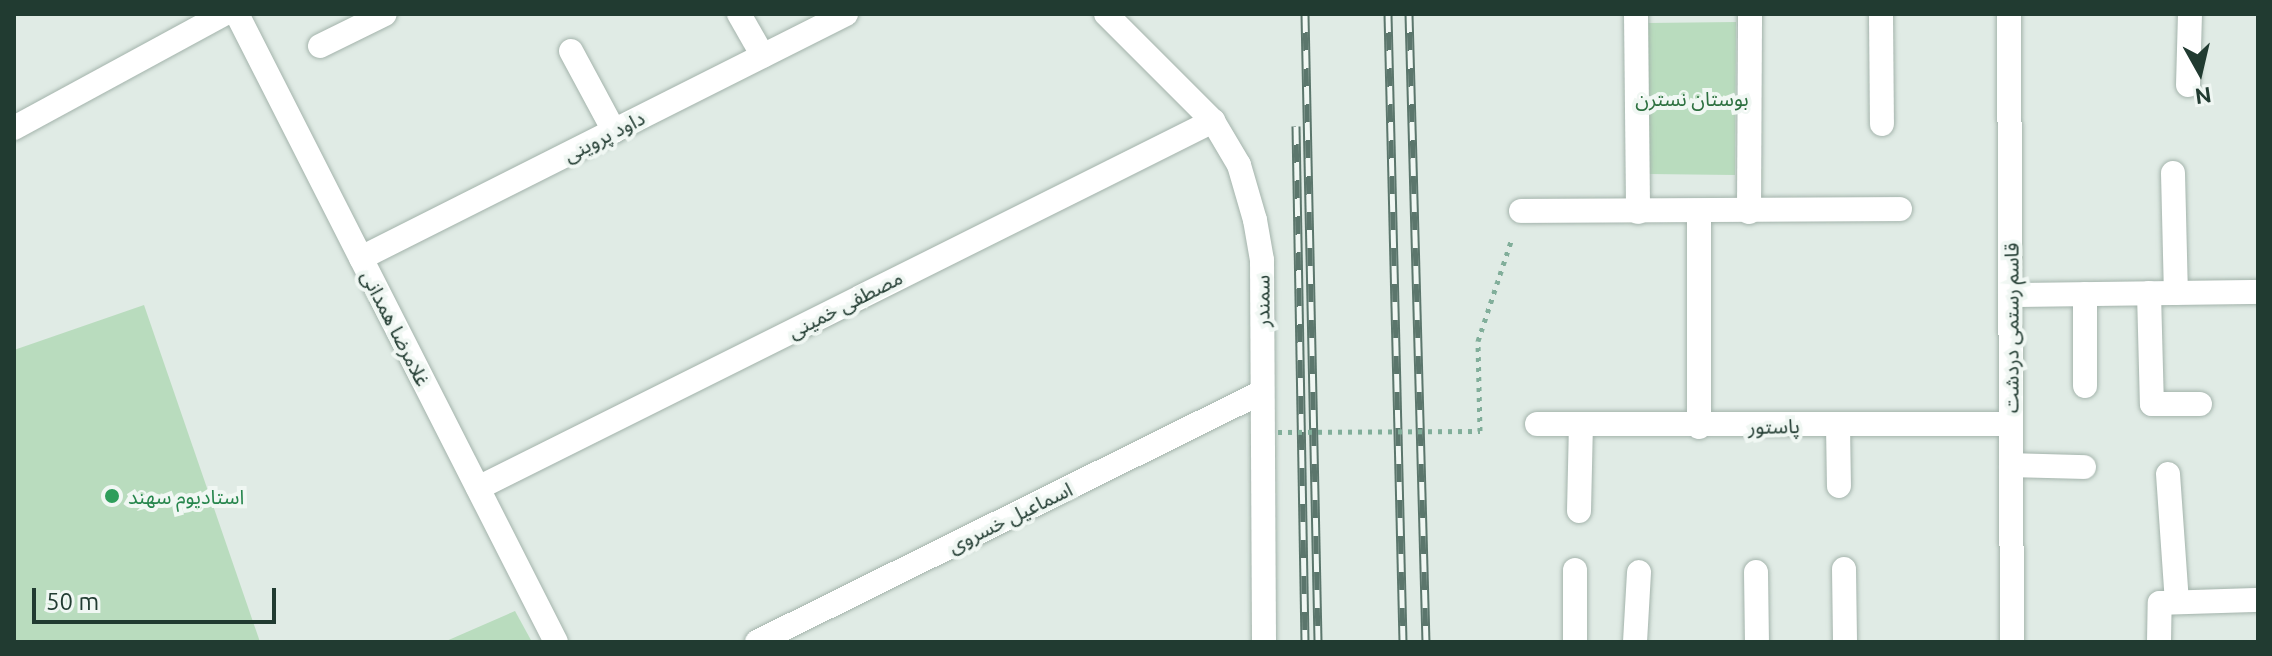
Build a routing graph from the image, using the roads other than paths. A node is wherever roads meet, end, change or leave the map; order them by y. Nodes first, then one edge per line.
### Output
1 (224, 14) edge
2 (237, 14) edge
3 (385, 14) edge
4 (739, 14) edge
5 (846, 14) edge
6 (1106, 14) edge
7 (1636, 14) edge
8 (1750, 14) edge
9 (1881, 14) edge
10 (2009, 14) edge
11 (2190, 14) edge
12 (320, 46) dead end
13 (571, 51) dead end
14 (763, 56) junction
15 (2188, 85) dead end
16 (1213, 121) junction
17 (1882, 124) dead end
18 (14, 128) edge
19 (614, 131) junction
20 (2173, 173) dead end
21 (1900, 209) dead end
22 (1521, 211) road end
23 (1699, 211) junction
24 (1638, 212) junction
25 (1749, 212) junction
26 (361, 258) junction
27 (2258, 292) edge
28 (2149, 293) junction
29 (2176, 293) junction
30 (2085, 294) junction
31 (2010, 295) junction
32 (2085, 386) dead end
33 (1262, 392) junction
34 (2200, 404) dead end
35 (1537, 424) dead end
36 (2011, 424) junction
37 (1581, 425) junction
38 (1838, 425) junction
39 (1699, 427) junction
40 (2011, 465) junction
41 (2084, 467) dead end
42 (2168, 474) dead end
43 (1839, 486) dead end
44 (478, 488) junction
45 (1579, 511) dead end
46 (1844, 569) dead end
47 (1575, 570) dead end
48 (1639, 572) dead end
49 (1756, 572) dead end
50 (2258, 600) edge
51 (2168, 602) junction
52 (556, 642) edge
53 (757, 642) edge
54 (1264, 642) edge
55 (1575, 642) edge
56 (1635, 642) edge
57 (1757, 642) edge
58 (1845, 642) edge
59 (2012, 642) edge
60 (2159, 642) edge

1 - 18 street
2 - 26 street, غلامرضا همدانی
3 - 12 street
4 - 14 street
5 - 14 street, داود پروینی
6 - 16 street, سمندر
7 - 24 street
8 - 25 street
9 - 17 street
10 - 31 street, قاسم رستمی دردشت
11 - 15 street
13 - 19 street
14 - 19 street, داود پروینی
16 - 33 street, سمندر
16 - 44 street, مصطفی خمینی
19 - 26 street, داود پروینی
20 - 29 street
21 - 25 street
22 - 24 street
23 - 24 street
23 - 25 street
23 - 39 street
26 - 44 street, غلامرضا همدانی
27 - 29 street
28 - 29 street
28 - 30 street
28 - 34 street
30 - 31 street
30 - 32 street
31 - 36 street, قاسم رستمی دردشت
33 - 53 street, اسماعیل خسروی
33 - 54 street, سمندر
35 - 37 street, پاستور
36 - 38 street, پاستور
36 - 40 street, قاسم رستمی دردشت
37 - 39 street, پاستور
37 - 45 street
38 - 39 street, پاستور
38 - 43 street
40 - 41 street
40 - 59 street, قاسم رستمی دردشت
42 - 51 street
44 - 52 street, غلامرضا همدانی
46 - 58 street
47 - 55 street
48 - 56 street
49 - 57 street
50 - 51 street
51 - 60 street

